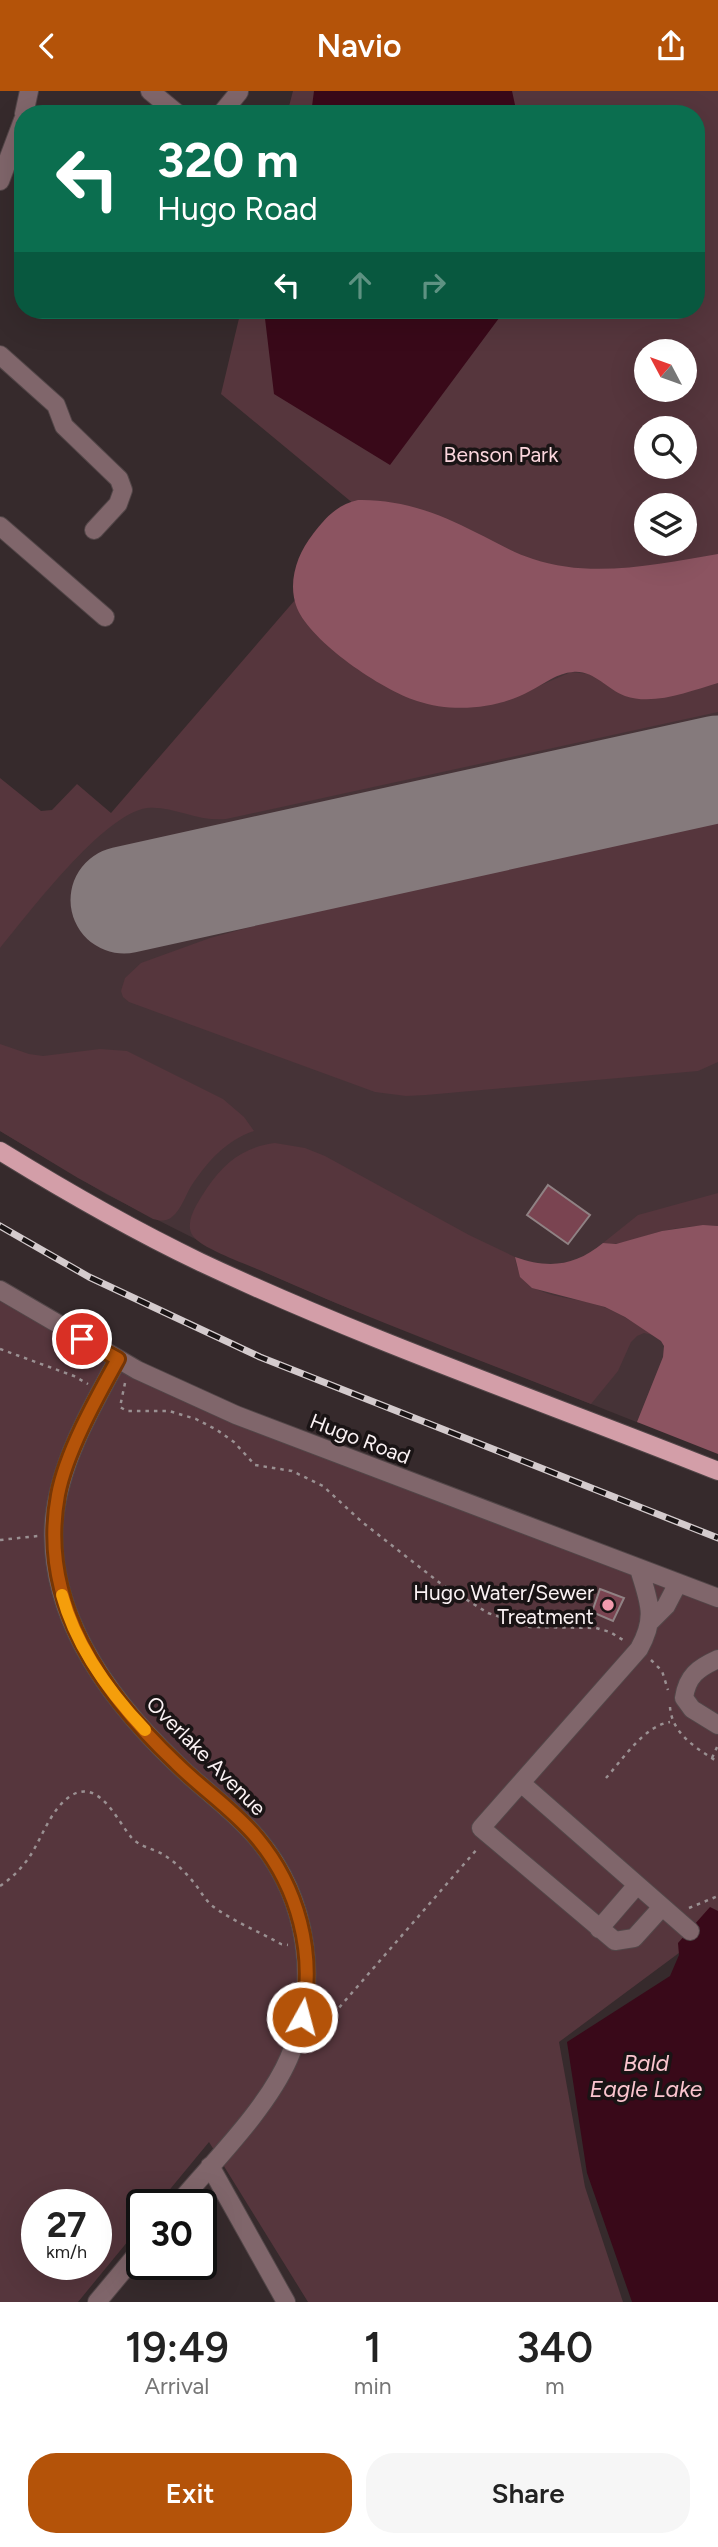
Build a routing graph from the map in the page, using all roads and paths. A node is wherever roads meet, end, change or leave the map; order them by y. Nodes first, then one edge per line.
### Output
1 (150, 91) edge
2 (237, 91) edge
3 (167, 105) edge
4 (228, 105) edge
5 (14, 156) edge
6 (0, 181) edge
7 (0, 355) edge
8 (0, 526) edge
9 (94, 530) dead end
10 (105, 617) dead end
11 (0, 1151) edge
12 (0, 1290) edge
13 (0, 1349) edge
14 (118, 1359) junction
15 (101, 1392) junction
16 (120, 1407) junction
17 (718, 1471) edge
18 (54, 1534) junction
19 (0, 1540) edge
20 (639, 1569) junction
21 (678, 1583) junction
22 (718, 1598) edge
23 (651, 1621) junction
24 (639, 1649) junction
25 (718, 1659) edge
26 (668, 1692) dead end
27 (669, 1702) dead end
28 (671, 1722) junction
29 (718, 1725) edge
30 (718, 1745) edge
31 (712, 1758) junction
32 (718, 1762) edge
33 (606, 1778) dead end
34 (521, 1783) junction
35 (490, 1835) junction
36 (637, 1885) junction
37 (0, 1886) edge
38 (718, 1896) edge
39 (663, 1907) junction
40 (599, 1929) junction
41 (690, 1931) dead end
42 (305, 1948) junction
43 (296, 2039) junction
44 (210, 2166) junction
45 (191, 2189) edge
46 (126, 2267) edge
47 (97, 2302) edge
48 (286, 2302) edge

1 - 3 street
2 - 4 street
5 - 6 street
7 - 9 street
8 - 10 street
11 - 17 main road
12 - 14 street, Hugo Road
13 - 15 path
14 - 15 street, Overlake Avenue
14 - 16 path
14 - 20 street, Hugo Road
15 - 16 path
15 - 18 street, Overlake Avenue
16 - 24 path
18 - 19 path
18 - 42 street, Overlake Avenue
20 - 21 street, Hugo Road
20 - 23 street
21 - 22 street, Hugo Road
21 - 23 street
23 - 24 street
24 - 26 path
24 - 34 street
25 - 29 street
27 - 28 path
28 - 31 path
28 - 33 path
30 - 31 path
31 - 32 path
34 - 35 street
34 - 36 street
35 - 40 street
35 - 43 path
36 - 39 street
36 - 40 street
37 - 42 path
38 - 39 path
39 - 40 street
39 - 41 street
42 - 43 street, Overlake Avenue
43 - 44 street, Overlake Avenue
44 - 45 street, Overlake Avenue
44 - 48 street
46 - 47 street

